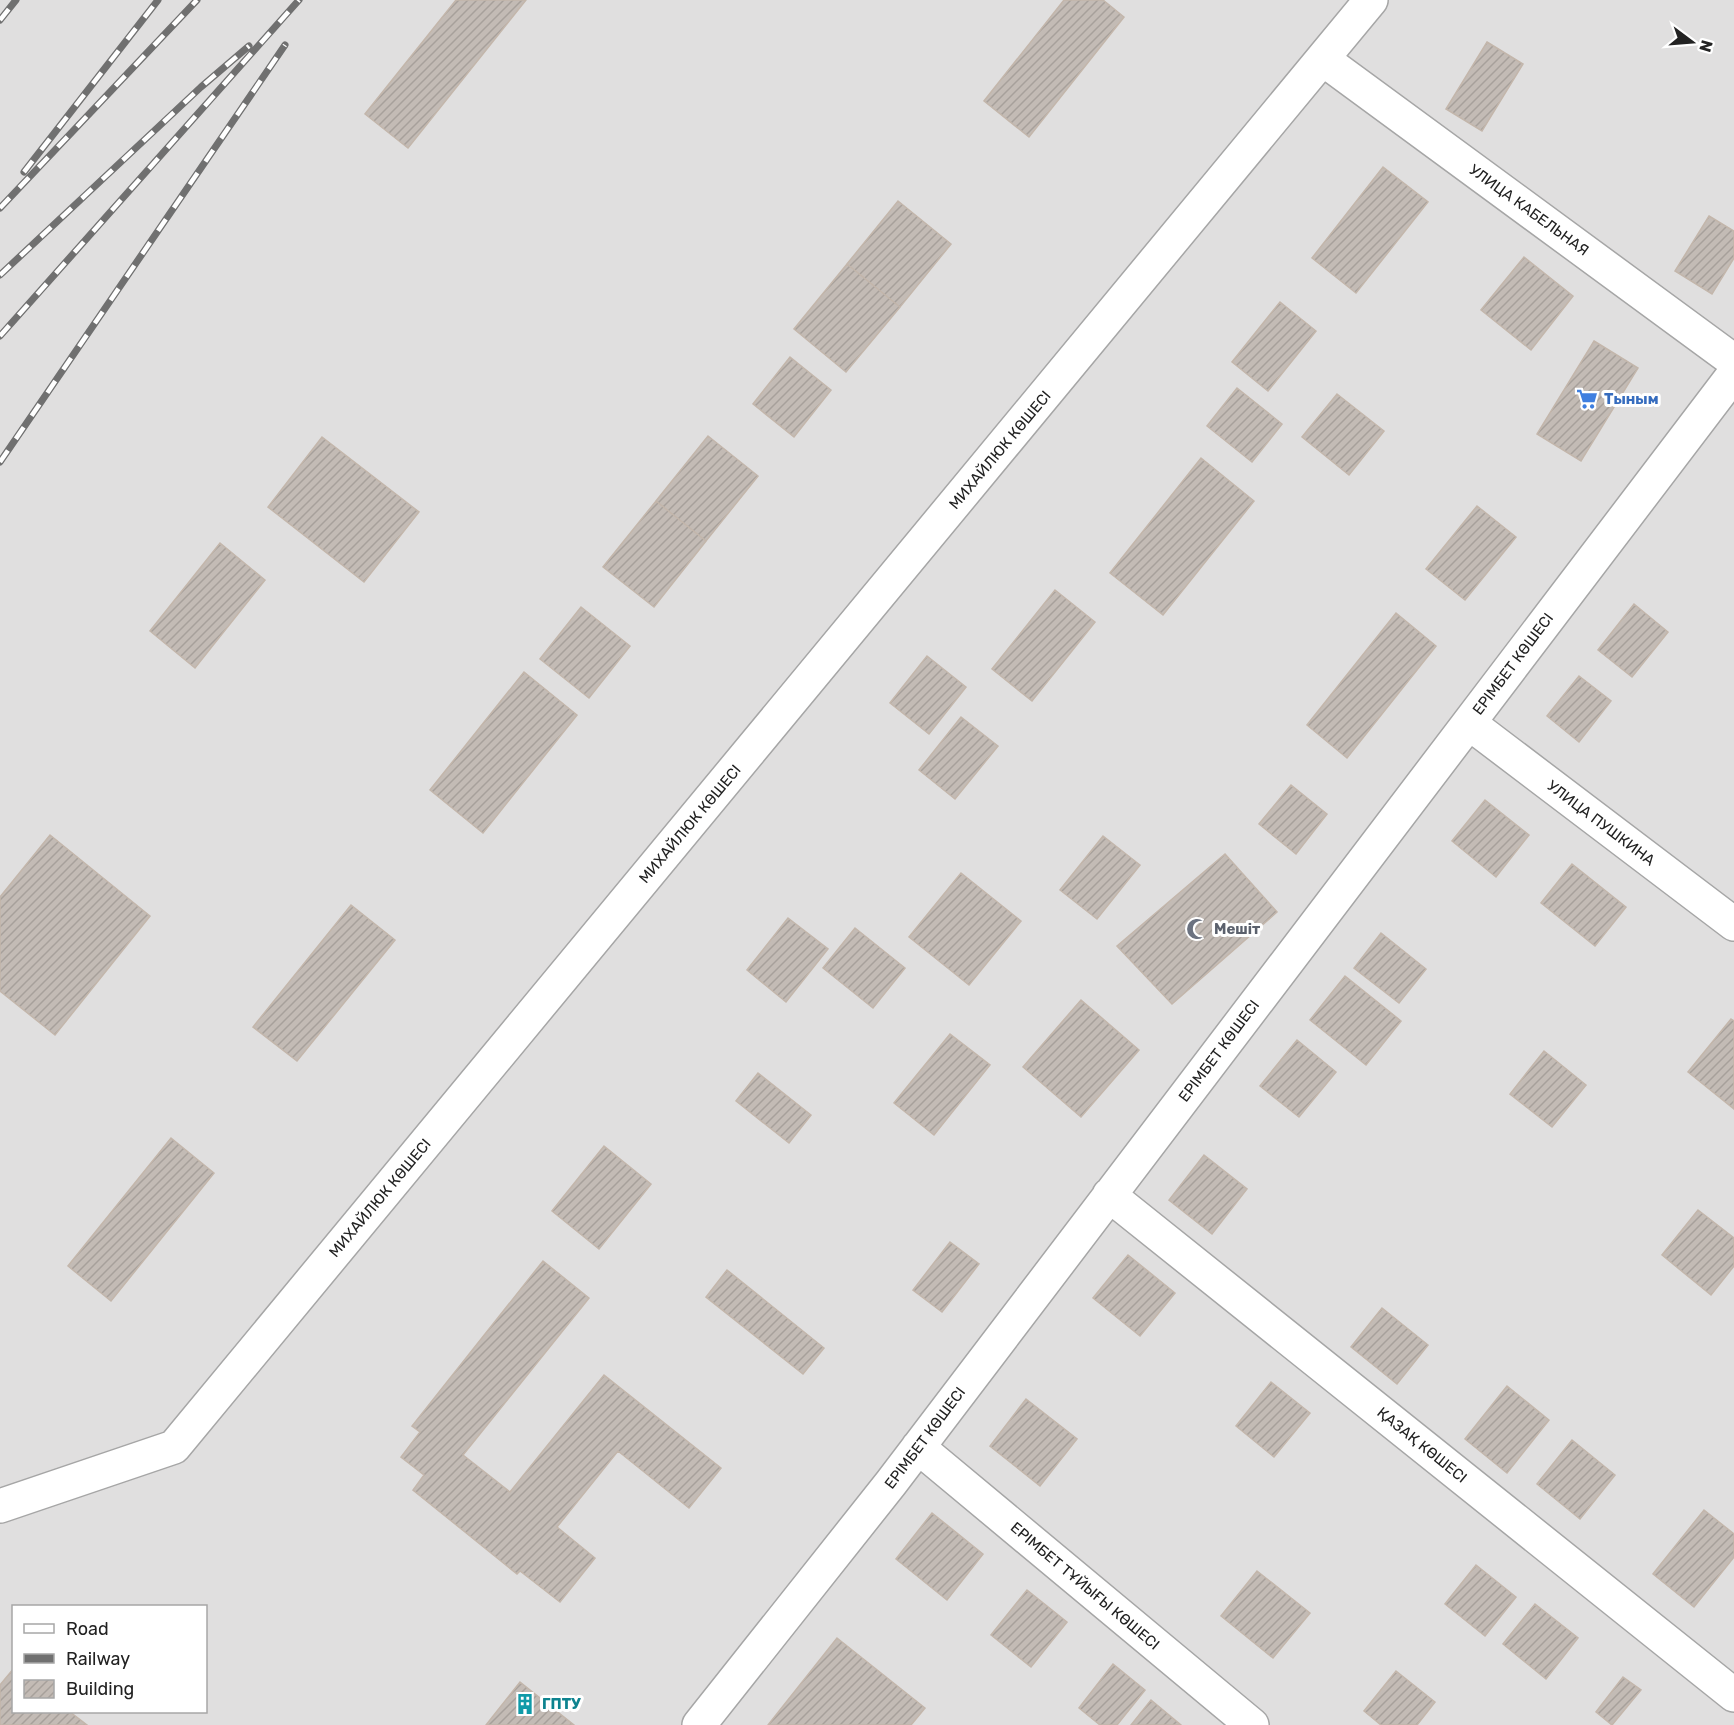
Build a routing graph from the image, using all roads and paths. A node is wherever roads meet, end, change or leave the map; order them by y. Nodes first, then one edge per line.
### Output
1 (1371, 0) edge
2 (1324, 60) junction
3 (1734, 361) edge
4 (1734, 374) edge
5 (1468, 723) junction
6 (1734, 924) edge
7 (1109, 1195) junction
8 (918, 1447) junction
9 (0, 1506) edge
10 (1734, 1695) edge
11 (699, 1725) edge
12 (1252, 1725) edge

1 - 2 street, МИХАЙЛЮК КӨШЕСІ
2 - 3 street, УЛИЦА КАБЕЛЬНАЯ
2 - 9 street, МИХАЙЛЮК КӨШЕСІ
4 - 5 street, ЕРІМБЕТ КӨШЕСІ
5 - 6 street, УЛИЦА ПУШКИНА
5 - 7 street, ЕРІМБЕТ КӨШЕСІ
7 - 8 street, ЕРІМБЕТ КӨШЕСІ
7 - 10 street, ҚАЗАҚ КӨШЕСІ
8 - 11 street, ЕРІМБЕТ КӨШЕСІ
8 - 12 street, ЕРІМБЕТ ТҰЙЫҒЫ КӨШЕСІ

